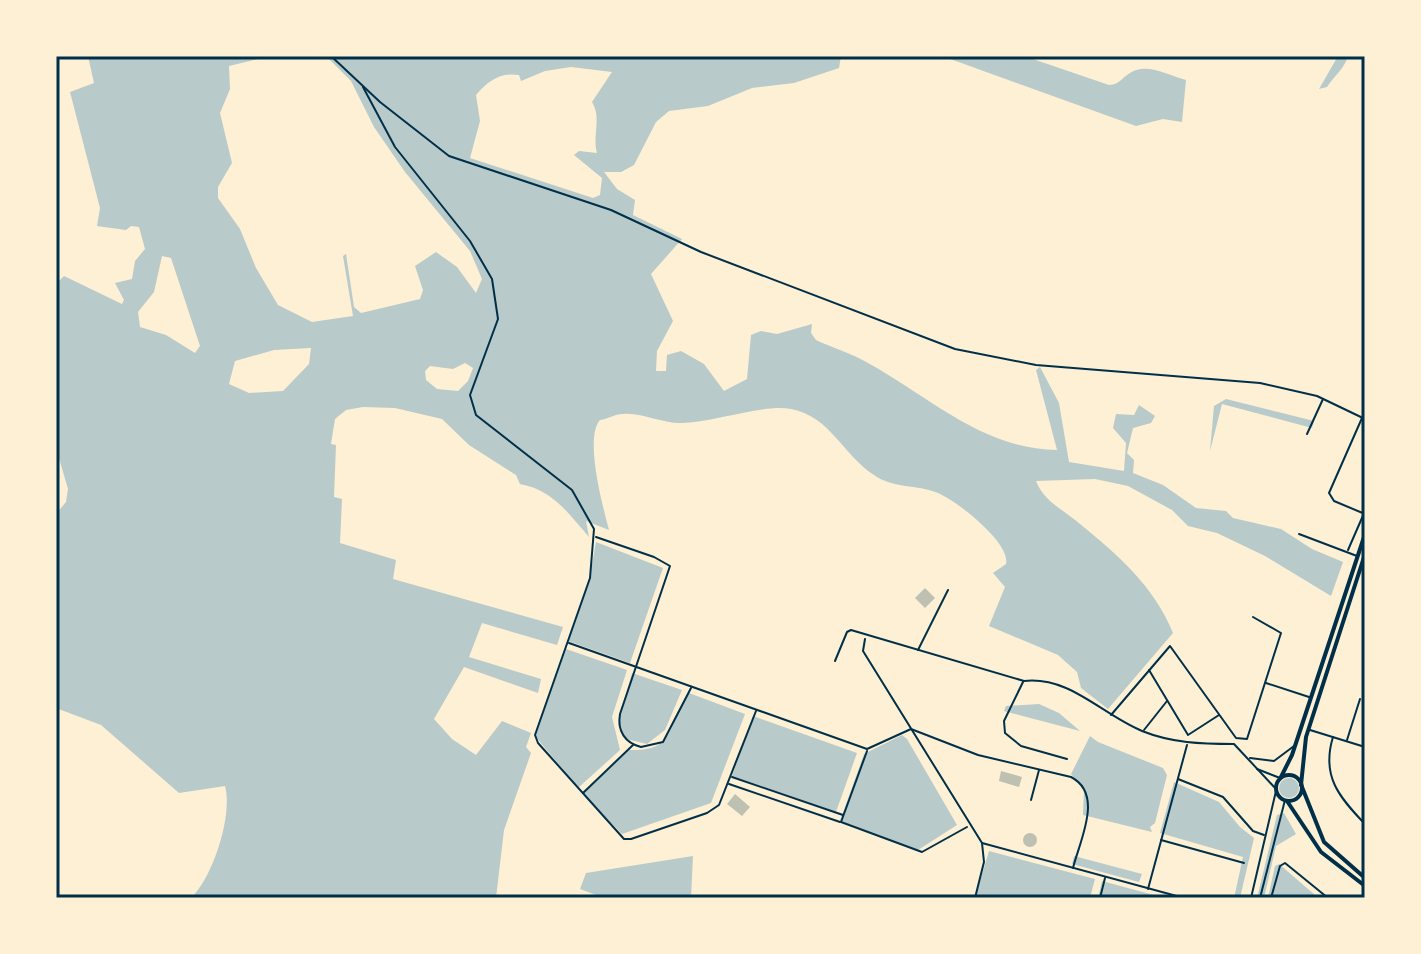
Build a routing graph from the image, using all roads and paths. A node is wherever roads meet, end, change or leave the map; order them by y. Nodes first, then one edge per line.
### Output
1 (331, 56) edge
2 (363, 87) junction
3 (1323, 399) junction
4 (1364, 418) edge
5 (1307, 434) dead end
6 (1365, 513) edge
7 (1299, 534) dead end
8 (1365, 534) edge
9 (595, 537) junction
10 (1347, 552) junction
11 (1365, 554) edge
12 (1357, 556) junction
13 (948, 590) dead end
14 (1253, 617) dead end
15 (867, 637) junction
16 (567, 642) junction
17 (917, 652) junction
18 (835, 661) dead end
19 (636, 668) junction
20 (1149, 670) junction
21 (1024, 681) junction
22 (1266, 683) junction
23 (691, 688) junction
24 (1310, 697) junction
25 (1360, 699) dead end
26 (1168, 700) junction
27 (756, 711) junction
28 (1220, 715) junction
29 (1110, 716) junction
30 (911, 729) junction
31 (1309, 729) junction
32 (1143, 731) junction
33 (1333, 737) junction
34 (1241, 741) junction
35 (1347, 741) junction
36 (1296, 742) junction
37 (1187, 744) junction
38 (634, 745) junction
39 (1238, 746) junction
40 (1365, 747) edge
41 (867, 749) junction
42 (1247, 756) junction
43 (1067, 759) dead end
44 (1039, 769) junction
45 (1256, 769) junction
46 (731, 777) junction
47 (1280, 778) junction
48 (1178, 779) junction
49 (728, 784) junction
50 (1302, 786) junction
51 (1276, 790) junction
52 (583, 793) junction
53 (1031, 800) dead end
54 (1286, 800) junction
55 (844, 816) junction
56 (841, 822) junction
57 (1365, 824) edge
58 (968, 826) junction
59 (1265, 835) junction
60 (1161, 840) junction
61 (982, 843) junction
62 (1244, 863) dead end
63 (1073, 868) junction
64 (1105, 877) junction
65 (1365, 878) edge
66 (1365, 886) edge
67 (1148, 889) junction
68 (1325, 897) edge
69 (975, 898) edge
70 (1100, 898) edge
71 (1184, 898) edge
72 (1251, 898) edge
73 (1260, 898) edge
74 (1271, 898) edge

1 - 2 street
2 - 3 street
2 - 9 street
3 - 4 street
3 - 5 street
4 - 6 street
6 - 10 street
7 - 10 street
8 - 12 highway
9 - 16 street
9 - 19 street
10 - 12 street
11 - 31 highway
12 - 24 highway
13 - 17 street
14 - 22 street
15 - 17 street
15 - 18 street
15 - 30 street
16 - 19 street
16 - 52 street
17 - 21 street
19 - 23 street
19 - 38 street
20 - 26 street
20 - 28 street
20 - 29 street
21 - 29 street
21 - 43 street
22 - 24 street
22 - 34 street
23 - 27 street
23 - 38 street
24 - 36 highway
25 - 35 street
26 - 28 street
26 - 32 street
27 - 41 street
27 - 46 street
28 - 34 street
29 - 32 street
30 - 41 street
30 - 44 street
30 - 58 street
31 - 33 street
31 - 50 highway
32 - 37 street
33 - 35 street
33 - 57 street
34 - 39 street
35 - 40 street
36 - 42 street
36 - 47 highway
37 - 39 street
37 - 48 street
38 - 52 street
39 - 42 street
41 - 55 street
42 - 45 street
44 - 53 street
44 - 63 street
45 - 47 street
45 - 51 street
46 - 49 street
46 - 55 street
47 - 50 highway
47 - 51 highway
48 - 59 street
48 - 60 street
49 - 52 street
49 - 56 street
50 - 54 highway
50 - 65 highway
51 - 54 highway
51 - 59 street
54 - 66 highway
54 - 73 street
55 - 56 street
56 - 58 street
58 - 61 street
59 - 72 street
60 - 62 street
60 - 67 street
61 - 63 street
61 - 69 street
63 - 64 street
64 - 67 street
64 - 70 street
67 - 71 street
68 - 74 street

